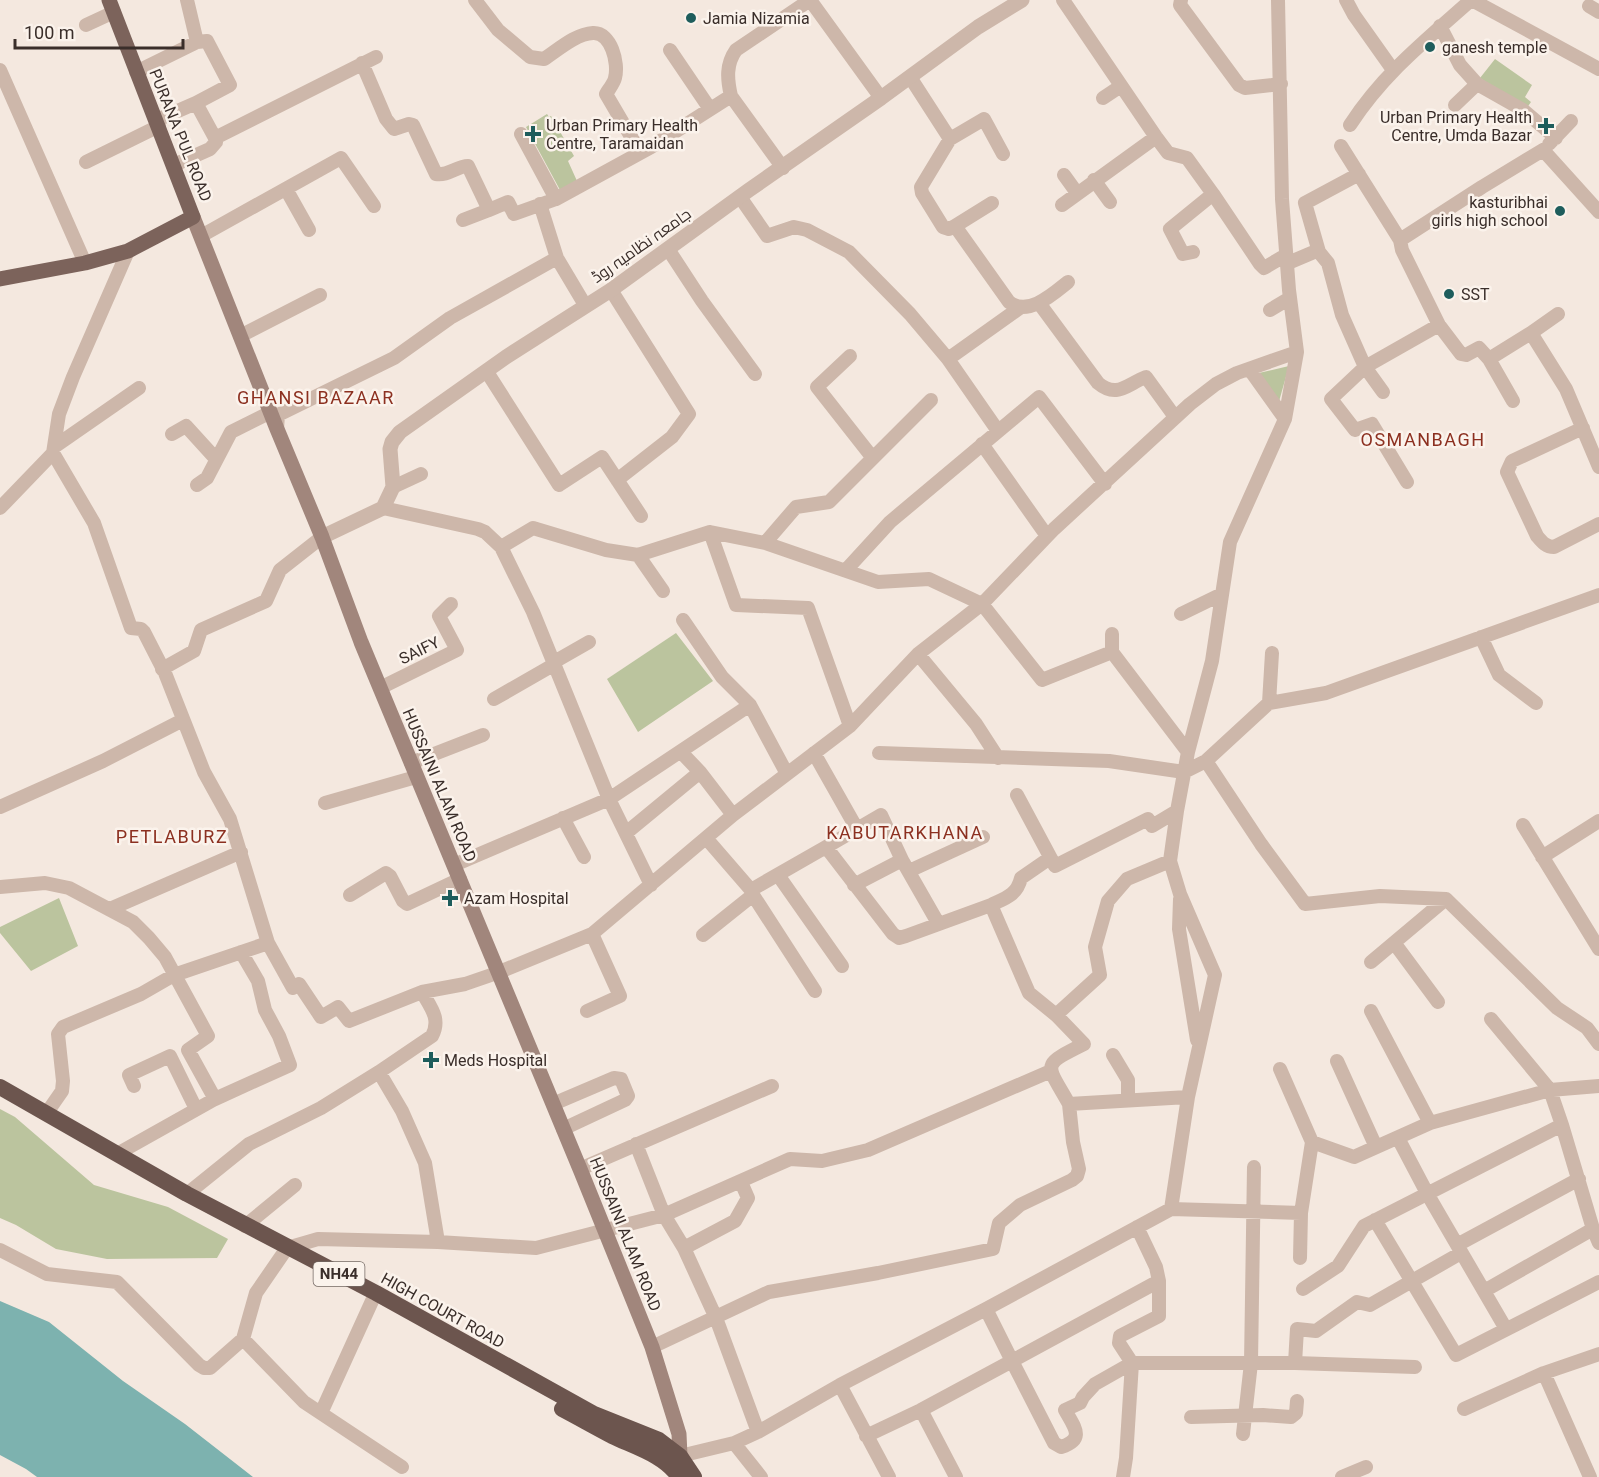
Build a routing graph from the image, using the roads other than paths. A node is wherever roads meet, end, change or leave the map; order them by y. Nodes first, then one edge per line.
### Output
1 (187, 0) edge
2 (475, 0) edge
3 (810, 0) edge
4 (1063, 0) edge
5 (1181, 0) edge
6 (1278, 0) edge
7 (1346, 0) edge
8 (1471, 0) edge
9 (1016, 2) edge
10 (111, 6) edge
11 (86, 25) dead end
12 (1440, 26) junction
13 (196, 42) junction
14 (670, 50) dead end
15 (376, 57) dead end
16 (362, 63) junction
17 (1599, 69) edge
18 (0, 70) edge
19 (1393, 70) junction
20 (136, 72) junction
21 (910, 77) junction
22 (1281, 84) junction
23 (1477, 84) junction
24 (1121, 86) junction
25 (730, 96) junction
26 (881, 98) junction
27 (1103, 99) dead end
28 (196, 103) junction
29 (1455, 105) dead end
30 (710, 109) junction
31 (1570, 121) dead end
32 (158, 123) junction
33 (1350, 126) dead end
34 (521, 134) dead end
35 (1156, 137) junction
36 (215, 138) junction
37 (1556, 138) junction
38 (950, 139) junction
39 (1341, 146) dead end
40 (1543, 150) junction
41 (640, 152) junction
42 (1003, 154) dead end
43 (86, 162) dead end
44 (174, 165) junction
45 (783, 168) junction
46 (1359, 174) junction
47 (1064, 175) dead end
48 (1094, 180) junction
49 (286, 189) junction
50 (1077, 193) junction
51 (1213, 194) junction
52 (740, 197) junction
53 (556, 198) junction
54 (1110, 202) dead end
55 (992, 203) dead end
56 (540, 204) junction
57 (1062, 205) dead end
58 (374, 206) dead end
59 (489, 210) junction
60 (1599, 212) edge
61 (193, 217) junction
62 (463, 220) dead end
63 (955, 226) junction
64 (309, 230) dead end
65 (201, 236) junction
66 (1400, 240) junction
67 (668, 249) junction
68 (128, 251) junction
69 (1193, 252) dead end
70 (1319, 252) junction
71 (557, 258) junction
72 (1287, 259) junction
73 (85, 262) junction
74 (0, 279) edge
75 (1068, 282) dead end
76 (611, 290) junction
77 (320, 295) dead end
78 (1290, 298) junction
79 (1038, 303) junction
80 (585, 306) junction
81 (1021, 307) junction
82 (1270, 310) dead end
83 (1558, 314) dead end
84 (1439, 324) junction
85 (1531, 333) junction
86 (240, 336) junction
87 (1297, 352) junction
88 (850, 356) dead end
89 (948, 359) junction
90 (1489, 359) junction
91 (1365, 367) junction
92 (1250, 370) junction
93 (487, 372) junction
94 (755, 374) dead end
95 (139, 388) dead end
96 (1383, 392) dead end
97 (931, 400) dead end
98 (1513, 401) dead end
99 (270, 412) junction
100 (1175, 417) junction
101 (1285, 419) junction
102 (1583, 428) junction
103 (277, 429) junction
104 (998, 431) junction
105 (172, 434) dead end
106 (982, 444) junction
107 (53, 450) junction
108 (872, 457) junction
109 (216, 459) junction
110 (1598, 460) edge
111 (421, 474) dead end
112 (617, 480) junction
113 (1407, 482) dead end
114 (1105, 484) junction
115 (197, 485) dead end
116 (393, 487) junction
117 (0, 508) edge
118 (383, 508) junction
119 (640, 516) dead end
120 (1599, 524) edge
121 (710, 532) junction
122 (1047, 536) junction
123 (322, 537) junction
124 (765, 543) junction
125 (501, 547) junction
126 (638, 555) junction
127 (846, 570) junction
128 (663, 591) dead end
129 (1222, 594) junction
130 (1599, 595) edge
131 (451, 604) dead end
132 (982, 604) junction
133 (1181, 614) dead end
134 (683, 620) dead end
135 (1112, 634) dead end
136 (1481, 637) junction
137 (589, 642) dead end
138 (1112, 652) junction
139 (1272, 653) dead end
140 (918, 654) junction
141 (555, 663) junction
142 (162, 669) junction
143 (380, 688) junction
144 (494, 699) dead end
145 (1269, 703) junction
146 (1536, 703) dead end
147 (750, 705) junction
148 (183, 720) junction
149 (850, 726) junction
150 (483, 735) dead end
151 (681, 752) junction
152 (1188, 752) junction
153 (814, 753) junction
154 (879, 753) dead end
155 (998, 758) junction
156 (1206, 761) junction
157 (413, 770) junction
158 (700, 772) junction
159 (1184, 772) junction
160 (787, 774) junction
161 (1017, 795) dead end
162 (609, 800) junction
163 (325, 803) dead end
164 (0, 807) edge
165 (1177, 811) junction
166 (733, 814) junction
167 (563, 818) junction
168 (1599, 821) edge
169 (1522, 825) dead end
170 (857, 829) junction
171 (626, 833) junction
172 (983, 837) dead end
173 (706, 838) junction
174 (826, 847) junction
175 (241, 852) junction
176 (584, 857) dead end
177 (1542, 857) junction
178 (1050, 858) junction
179 (1170, 861) junction
180 (905, 866) junction
181 (457, 872) junction
182 (778, 875) junction
183 (651, 885) junction
184 (854, 885) junction
185 (0, 887) edge
186 (752, 893) junction
187 (1180, 894) junction
188 (350, 895) dead end
189 (1446, 899) junction
190 (991, 905) junction
191 (110, 909) junction
192 (938, 923) junction
193 (592, 934) junction
194 (704, 935) dead end
195 (268, 943) junction
196 (1395, 944) junction
197 (1599, 949) edge
198 (242, 952) junction
199 (1371, 962) dead end
200 (842, 966) dead end
201 (497, 974) junction
202 (174, 975) junction
203 (815, 991) dead end
204 (422, 992) junction
205 (1438, 1002) dead end
206 (587, 1011) dead end
207 (1371, 1011) dead end
208 (1056, 1015) junction
209 (1491, 1019) dead end
210 (1599, 1044) edge
211 (1198, 1046) junction
212 (1113, 1055) dead end
213 (1337, 1061) dead end
214 (1280, 1070) dead end
215 (1051, 1071) junction
216 (379, 1072) junction
217 (134, 1086) dead end
218 (772, 1086) dead end
219 (1599, 1086) edge
220 (0, 1087) edge
221 (1550, 1090) junction
222 (1188, 1097) junction
223 (0, 1098) edge
224 (215, 1099) junction
225 (1128, 1100) junction
226 (553, 1104) junction
227 (1069, 1104) junction
228 (196, 1109) junction
229 (46, 1114) junction
230 (1430, 1123) junction
231 (1562, 1125) junction
232 (564, 1129) junction
233 (1398, 1138) junction
234 (1312, 1142) junction
235 (636, 1144) junction
236 (1376, 1147) junction
237 (117, 1154) junction
238 (1254, 1167) dead end
239 (580, 1169) junction
240 (1579, 1179) junction
241 (741, 1182) junction
242 (294, 1185) dead end
243 (187, 1194) junction
244 (1428, 1195) junction
245 (1171, 1209) junction
246 (1252, 1212) junction
247 (1301, 1213) junction
248 (664, 1215) junction
249 (1375, 1220) junction
250 (1594, 1224) edge
251 (245, 1226) junction
252 (1137, 1227) junction
253 (604, 1232) junction
254 (438, 1242) junction
255 (1599, 1243) edge
256 (684, 1248) junction
257 (1459, 1249) junction
258 (0, 1250) edge
259 (284, 1252) junction
260 (1300, 1258) dead end
261 (1159, 1281) junction
262 (1411, 1282) junction
263 (1599, 1282) edge
264 (1304, 1289) dead end
265 (1484, 1291) junction
266 (372, 1301) junction
267 (986, 1310) junction
268 (716, 1318) junction
269 (1506, 1329) junction
270 (243, 1339) junction
271 (652, 1347) junction
272 (1599, 1354) edge
273 (1012, 1361) junction
274 (1132, 1363) junction
275 (1251, 1363) junction
276 (1295, 1364) junction
277 (1415, 1367) dead end
278 (1544, 1372) junction
279 (840, 1385) junction
280 (1297, 1401) dead end
281 (1464, 1409) dead end
282 (921, 1410) junction
283 (321, 1413) junction
284 (1244, 1416) junction
285 (1191, 1418) dead end
286 (758, 1432) junction
287 (1243, 1434) dead end
288 (866, 1436) junction
289 (734, 1443) junction
290 (402, 1467) dead end
291 (1366, 1467) dead end
292 (673, 1469) edge
293 (694, 1477) edge
294 (761, 1477) edge
295 (889, 1477) edge
296 (956, 1477) edge
297 (1124, 1477) edge
298 (1342, 1477) edge
299 (1590, 1477) edge

1 - 13 street
2 - 41 street
3 - 25 street
3 - 26 street
4 - 24 street
5 - 22 street
6 - 22 street
7 - 19 street
8 - 12 street
8 - 17 street
9 - 21 street, جامعہ نظامیہ روڈ
10 - 11 street
10 - 20 main road, PURANA PUL ROAD
12 - 19 street
12 - 23 street
13 - 20 street
13 - 28 street
14 - 30 street
15 - 16 street
16 - 36 street
16 - 59 street
18 - 73 street
19 - 33 street
20 - 32 main road, PURANA PUL ROAD
21 - 26 street, جامعہ نظامیہ روڈ
21 - 38 street
22 - 72 street
23 - 29 street
23 - 37 street
24 - 27 street
24 - 35 street
25 - 30 street
25 - 45 street
26 - 45 street, جامعہ نظامیہ روڈ
28 - 32 street
28 - 36 street
30 - 41 street
31 - 37 street
32 - 43 street
32 - 44 main road, PURANA PUL ROAD
34 - 53 street
35 - 48 street
35 - 51 street
36 - 44 street
37 - 40 street
38 - 42 street
38 - 63 street
39 - 46 street
40 - 60 street
40 - 66 street
41 - 53 street
44 - 61 main road, PURANA PUL ROAD
45 - 52 street, جامعہ نظامیہ روڈ
46 - 66 street
46 - 70 street
47 - 50 street
48 - 50 street
48 - 54 street
49 - 58 street
49 - 64 street
49 - 65 street
50 - 57 street
51 - 69 street
51 - 72 street
52 - 67 street, جامعہ نظامیہ روڈ
52 - 89 street
53 - 56 street
55 - 63 street
56 - 59 street
56 - 71 street
59 - 62 street
61 - 65 main road, HUSSAINI ALAM ROAD
61 - 68 main road
63 - 81 street
65 - 86 main road, HUSSAINI ALAM ROAD
66 - 84 street
67 - 76 street, جامعہ نظامیہ روڈ
67 - 94 street
68 - 73 main road
68 - 107 street
70 - 72 street
70 - 91 street
71 - 80 street
71 - 103 street
72 - 78 street
73 - 74 main road
75 - 79 street
76 - 80 street, جامعہ نظامیہ روڈ
76 - 112 street
77 - 86 street
78 - 82 street
78 - 87 street
79 - 81 street
79 - 100 street
80 - 93 street, جامعہ نظامیہ روڈ
81 - 89 street
83 - 85 street
84 - 90 street
84 - 91 street
85 - 90 street
85 - 102 street
86 - 99 main road, HUSSAINI ALAM ROAD
87 - 92 street
87 - 101 street
88 - 108 street
89 - 104 street
90 - 98 street
91 - 96 street
91 - 113 street
92 - 100 street
92 - 101 street
93 - 112 street
93 - 116 street, جامعہ نظامیہ روڈ
95 - 107 street
97 - 108 street
99 - 103 main road, HUSSAINI ALAM ROAD
99 - 109 street
100 - 114 street
101 - 129 street
102 - 110 street
102 - 120 street
103 - 123 main road, HUSSAINI ALAM ROAD
104 - 106 street
104 - 114 street
105 - 109 street
106 - 122 street
106 - 127 street
107 - 117 street
107 - 142 street
108 - 124 street
109 - 115 street
111 - 116 street
112 - 119 street
114 - 122 street
116 - 118 street, جامعہ نظامیہ روڈ
118 - 123 street
118 - 125 street
121 - 124 street
121 - 126 street
121 - 149 street
122 - 132 street
123 - 142 street
123 - 143 main road, HUSSAINI ALAM ROAD
124 - 127 street
125 - 126 street
125 - 141 street
126 - 128 street
127 - 132 street
129 - 133 street
129 - 152 street
130 - 136 street
131 - 143 street, SAIFY
132 - 138 street
132 - 140 street
134 - 147 street
135 - 138 street
136 - 145 street
136 - 146 street
137 - 141 street
138 - 152 street
139 - 145 street
140 - 149 street
140 - 155 street
141 - 144 street
141 - 162 street
142 - 148 street
143 - 157 main road, HUSSAINI ALAM ROAD
145 - 156 street
147 - 151 street
147 - 160 street
148 - 164 street
148 - 175 street
149 - 153 street
150 - 157 street
151 - 158 street
151 - 162 street
152 - 159 street
153 - 160 street
153 - 170 street
154 - 155 street
155 - 159 street
156 - 159 street
156 - 189 street
157 - 163 street
157 - 181 main road, HUSSAINI ALAM ROAD
158 - 166 street
158 - 171 street
159 - 165 street
160 - 166 street
161 - 178 street
162 - 167 street
162 - 171 street
165 - 178 street
165 - 179 street
166 - 173 street
167 - 176 street
167 - 181 street
168 - 177 street
169 - 177 street
170 - 174 street
170 - 180 street
171 - 183 street
172 - 180 street
173 - 183 street
173 - 186 street
174 - 182 street
174 - 184 street
175 - 191 street
175 - 195 street
177 - 197 street
178 - 190 street
179 - 187 street
179 - 208 street
180 - 184 street
180 - 192 street
181 - 188 street
181 - 201 main road, HUSSAINI ALAM ROAD
182 - 186 street
182 - 200 street
183 - 193 street
184 - 192 street
185 - 191 street
186 - 194 street
186 - 203 street
187 - 211 street
187 - 211 street
189 - 196 street
189 - 210 street
190 - 192 street
190 - 208 street
191 - 202 street
193 - 201 street
193 - 206 street
195 - 198 street
195 - 204 street
196 - 199 street
196 - 205 street
198 - 202 street
198 - 224 street
201 - 204 street
201 - 226 main road, HUSSAINI ALAM ROAD
202 - 224 street
202 - 229 street
204 - 216 street
207 - 230 street
208 - 215 street
209 - 221 street
211 - 222 street
212 - 225 street
213 - 236 street
214 - 234 street
215 - 227 street
215 - 241 street
216 - 243 street
216 - 254 street
217 - 228 street
218 - 235 street
219 - 221 street
220 - 229 highway, HIGH COURT ROAD / NH44
221 - 230 street
221 - 231 street
222 - 225 street
222 - 245 street
223 - 259 highway, HIGH COURT ROAD / NH44
224 - 228 street
225 - 227 street
226 - 232 main road, HUSSAINI ALAM ROAD
226 - 232 street
227 - 268 street
228 - 237 street
229 - 237 highway, HIGH COURT ROAD / NH44
230 - 233 street
231 - 240 street
231 - 244 street
232 - 239 main road, HUSSAINI ALAM ROAD
233 - 236 street
233 - 244 street
234 - 236 street
234 - 247 street
235 - 239 street
235 - 248 street
237 - 243 highway, HIGH COURT ROAD / NH44
238 - 246 street
239 - 253 main road, HUSSAINI ALAM ROAD
240 - 250 street
240 - 257 street
241 - 248 street
241 - 256 street
242 - 251 street
243 - 251 highway, HIGH COURT ROAD / NH44
244 - 249 street
244 - 257 street
245 - 246 street
245 - 252 street
246 - 247 street
246 - 275 street
247 - 260 street
248 - 253 street
248 - 256 street
249 - 262 street
249 - 264 street
250 - 255 street
250 - 265 street
251 - 259 highway, HIGH COURT ROAD / NH44
252 - 261 street
252 - 267 street
253 - 254 street
253 - 271 main road, HUSSAINI ALAM ROAD
254 - 259 street
256 - 268 street
257 - 262 street
257 - 265 street
258 - 270 street
259 - 266 highway, HIGH COURT ROAD / NH44
259 - 270 street
259 - 292 highway, HIGH COURT ROAD / NH44
261 - 273 street
261 - 274 street
262 - 269 street
262 - 276 street
263 - 269 street
265 - 269 street
266 - 283 street
266 - 292 highway, HIGH COURT ROAD / NH44
267 - 273 street
267 - 279 street
268 - 271 street
268 - 286 street
270 - 283 street
271 - 292 main road, HUSSAINI ALAM ROAD
272 - 278 street
273 - 274 street
273 - 282 street
274 - 275 street
274 - 297 street
275 - 276 street
275 - 284 street
276 - 277 street
278 - 281 street
278 - 299 street
279 - 286 street
279 - 288 street
280 - 284 street
282 - 288 street
282 - 296 street
283 - 290 street
284 - 285 street
284 - 287 street
286 - 289 street
288 - 295 street
289 - 292 street
289 - 294 street
291 - 298 street
292 - 293 highway, NH44

